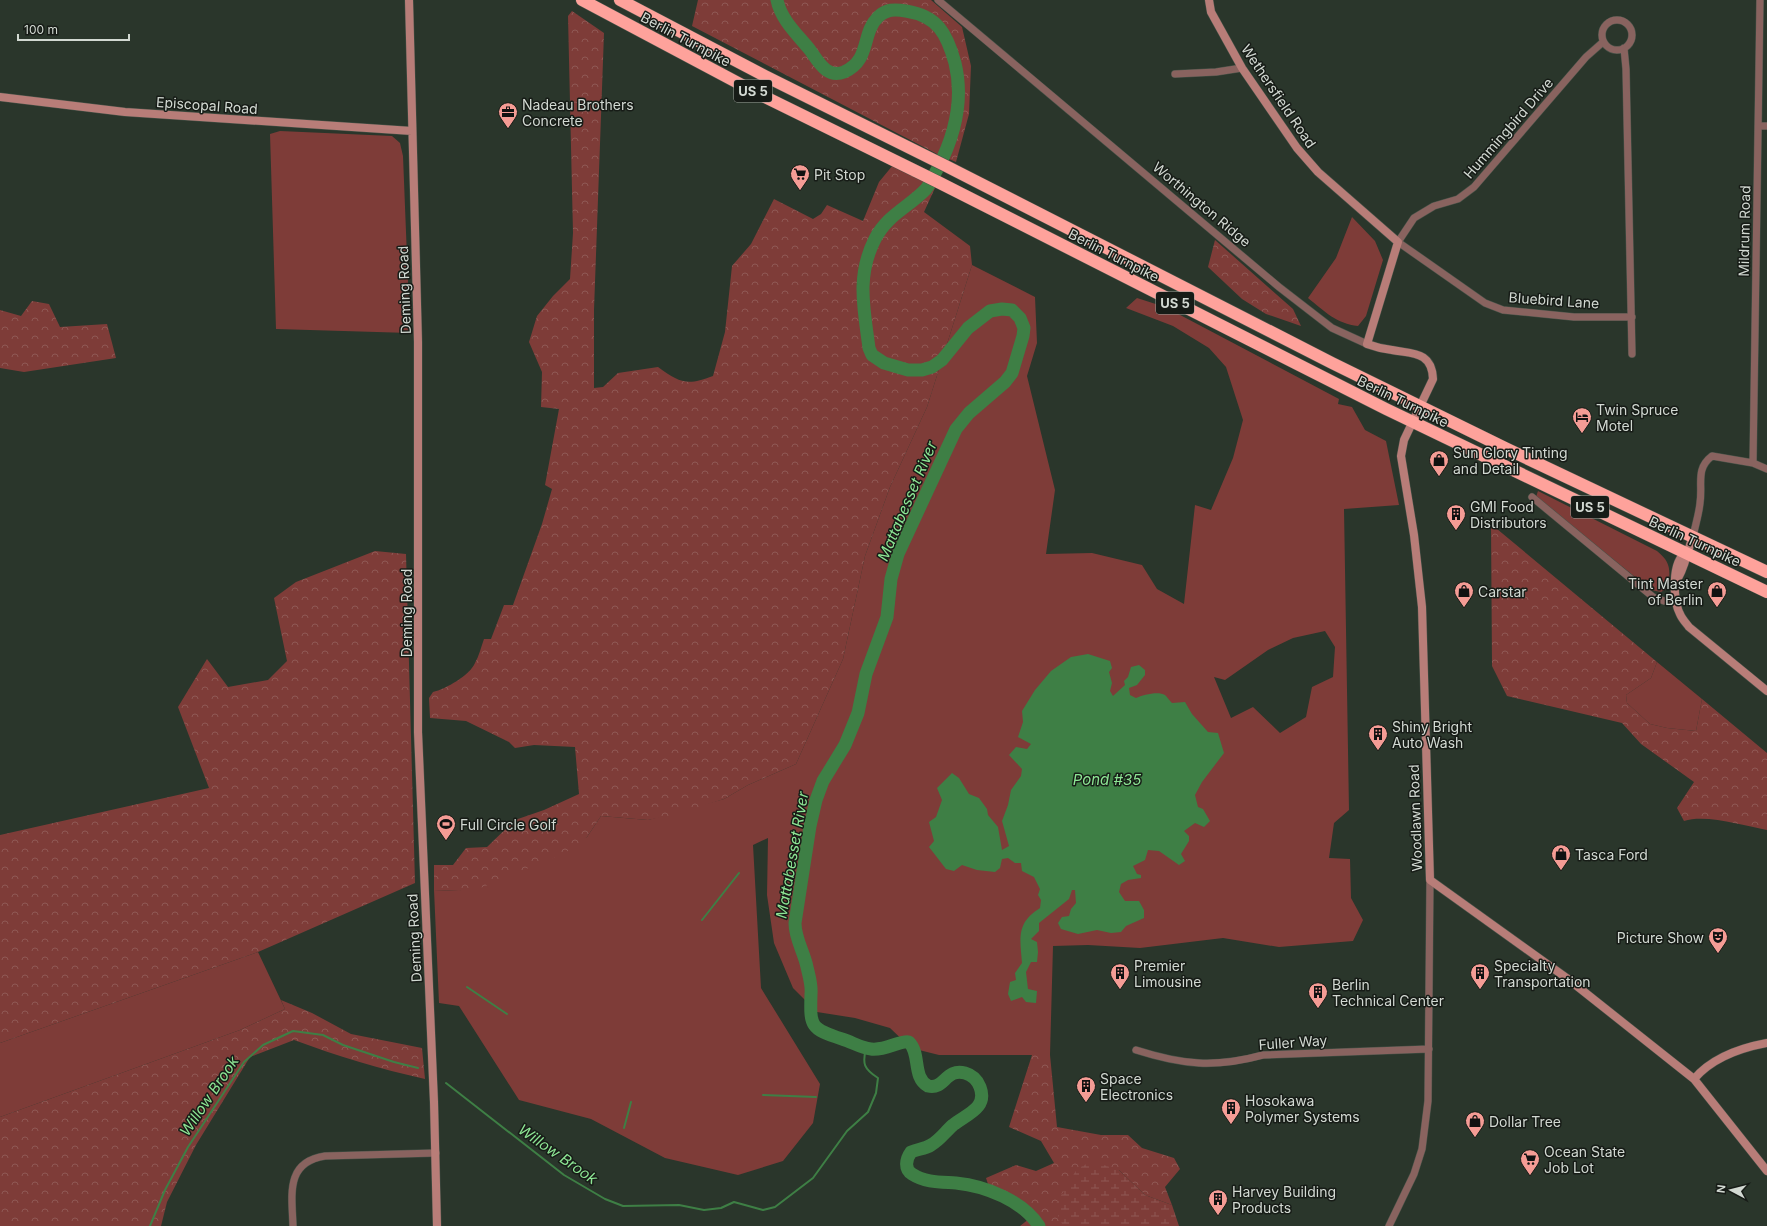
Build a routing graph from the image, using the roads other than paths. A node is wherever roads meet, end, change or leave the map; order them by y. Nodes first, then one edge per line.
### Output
1 (409, 0) edge
2 (582, 0) edge
3 (620, 0) edge
4 (938, 0) edge
5 (1209, 0) edge
6 (1760, 0) edge
7 (1603, 42) junction
8 (1624, 48) junction
9 (1242, 68) junction
10 (1175, 74) dead end
11 (0, 97) edge
12 (1758, 126) junction
13 (1767, 126) edge
14 (412, 131) junction
15 (1398, 242) junction
16 (1632, 317) junction
17 (1367, 344) junction
18 (1632, 354) dead end
19 (1420, 406) junction
20 (1412, 422) junction
21 (1753, 463) junction
22 (1767, 469) edge
23 (1532, 497) dead end
24 (1693, 537) junction
25 (1686, 553) junction
26 (1767, 572) edge
27 (1767, 592) edge
28 (1676, 599) junction
29 (1767, 691) edge
30 (1430, 880) junction
31 (1767, 1043) edge
32 (1429, 1049) junction
33 (1136, 1050) dead end
34 (1694, 1079) junction
35 (436, 1153) junction
36 (1767, 1171) edge
37 (293, 1226) edge
38 (437, 1226) edge
39 (1389, 1226) edge

1 - 14 street, Deming Road
2 - 20 highway, Berlin Turnpike / US 5
3 - 19 highway, Berlin Turnpike / US 5
4 - 17 street, Worthington Ridge
5 - 9 street, Wethersfield Road
6 - 12 street, Mildrum Road
7 - 8 street
7 - 8 street
7 - 15 street, Hummingbird Drive
8 - 16 street
9 - 10 street
9 - 15 street, Wethersfield Road
11 - 14 street, Episcopal Road
12 - 13 street
12 - 21 street, Mildrum Road
14 - 35 street, Deming Road
15 - 16 street, Bluebird Lane
15 - 17 street, Hummingbird Drive
16 - 18 street
17 - 19 street, Worthington Ridge
19 - 20 street, Woodlawn Road
19 - 24 highway, Berlin Turnpike / US 5
20 - 25 highway, Berlin Turnpike / US 5
20 - 30 street, Woodlawn Road
21 - 22 street
21 - 24 street
23 - 28 street
24 - 25 street
24 - 26 highway, Berlin Turnpike / US 5
25 - 27 highway, Berlin Turnpike / US 5
25 - 28 street
28 - 29 street
30 - 32 street, Woodlawn Road
30 - 34 street
31 - 34 street
32 - 33 street, Fuller Way
32 - 39 street, Woodlawn Road
34 - 36 street
35 - 37 street
35 - 38 street, Deming Road

